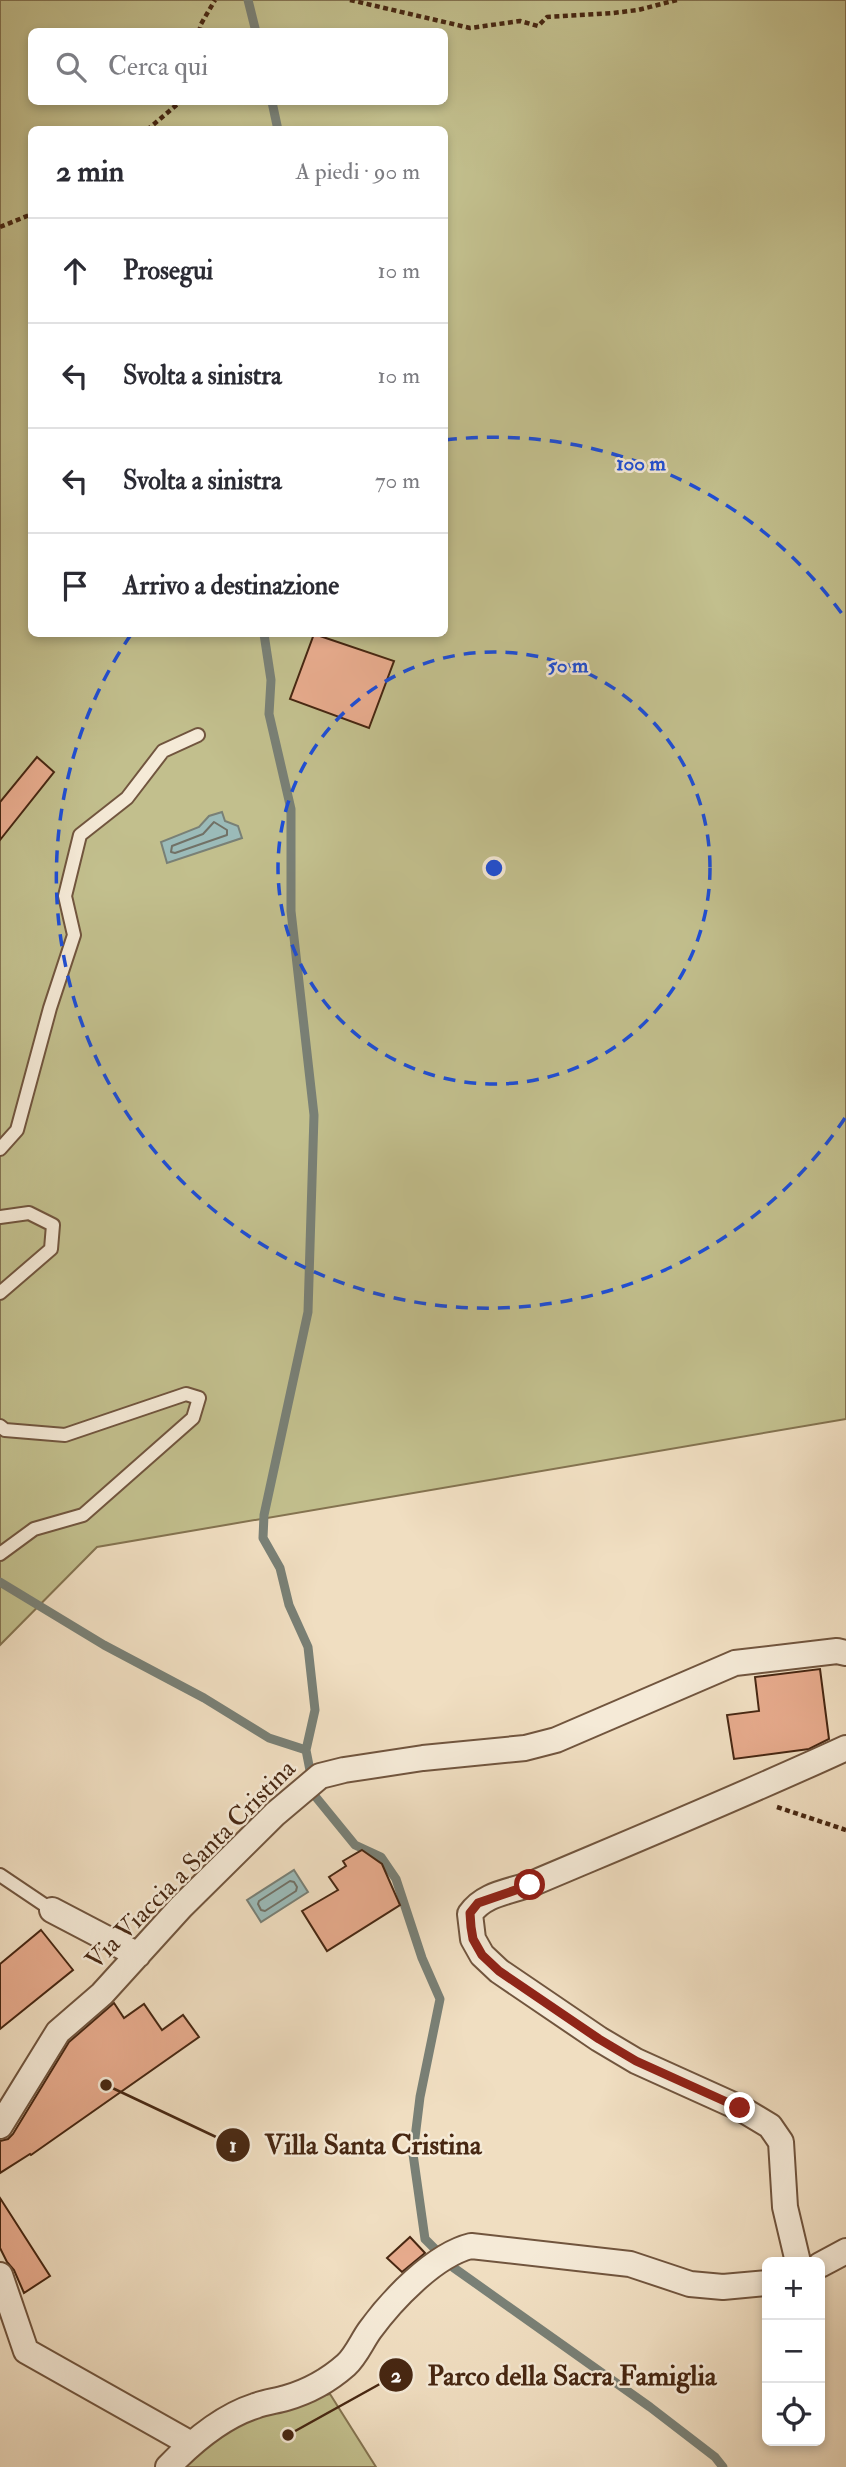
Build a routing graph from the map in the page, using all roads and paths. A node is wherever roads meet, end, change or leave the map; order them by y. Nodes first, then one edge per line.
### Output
1 (215, 0) edge
2 (349, 0) edge
3 (677, 0) edge
4 (200, 28) edge
5 (176, 105) edge
6 (152, 126) edge
7 (28, 216) edge
8 (0, 227) edge
9 (198, 735) dead end
10 (0, 1149) edge
11 (0, 1217) edge
12 (0, 1293) edge
13 (0, 1426) edge
14 (0, 1554) edge
15 (846, 1653) edge
16 (846, 1748) edge
17 (761, 1787) junction
18 (846, 1830) edge
19 (0, 1875) edge
20 (52, 1910) joint
21 (138, 1955) junction
22 (0, 2126) edge
23 (846, 2251) edge
24 (797, 2257) edge
25 (825, 2262) edge
26 (0, 2275) edge
27 (762, 2284) edge
28 (191, 2444) junction
29 (169, 2467) edge

1 - 4 path
2 - 3 path
5 - 6 path
7 - 8 path
9 - 10 lane
11 - 12 lane
13 - 14 lane
15 - 21 street, Via Viaccia a Santa Cristina
16 - 17 street
17 - 18 path
17 - 24 street
19 - 20 lane
20 - 21 street
21 - 22 street, Via Viaccia a Santa Cristina
23 - 25 street
26 - 28 street
27 - 28 street
28 - 29 street

